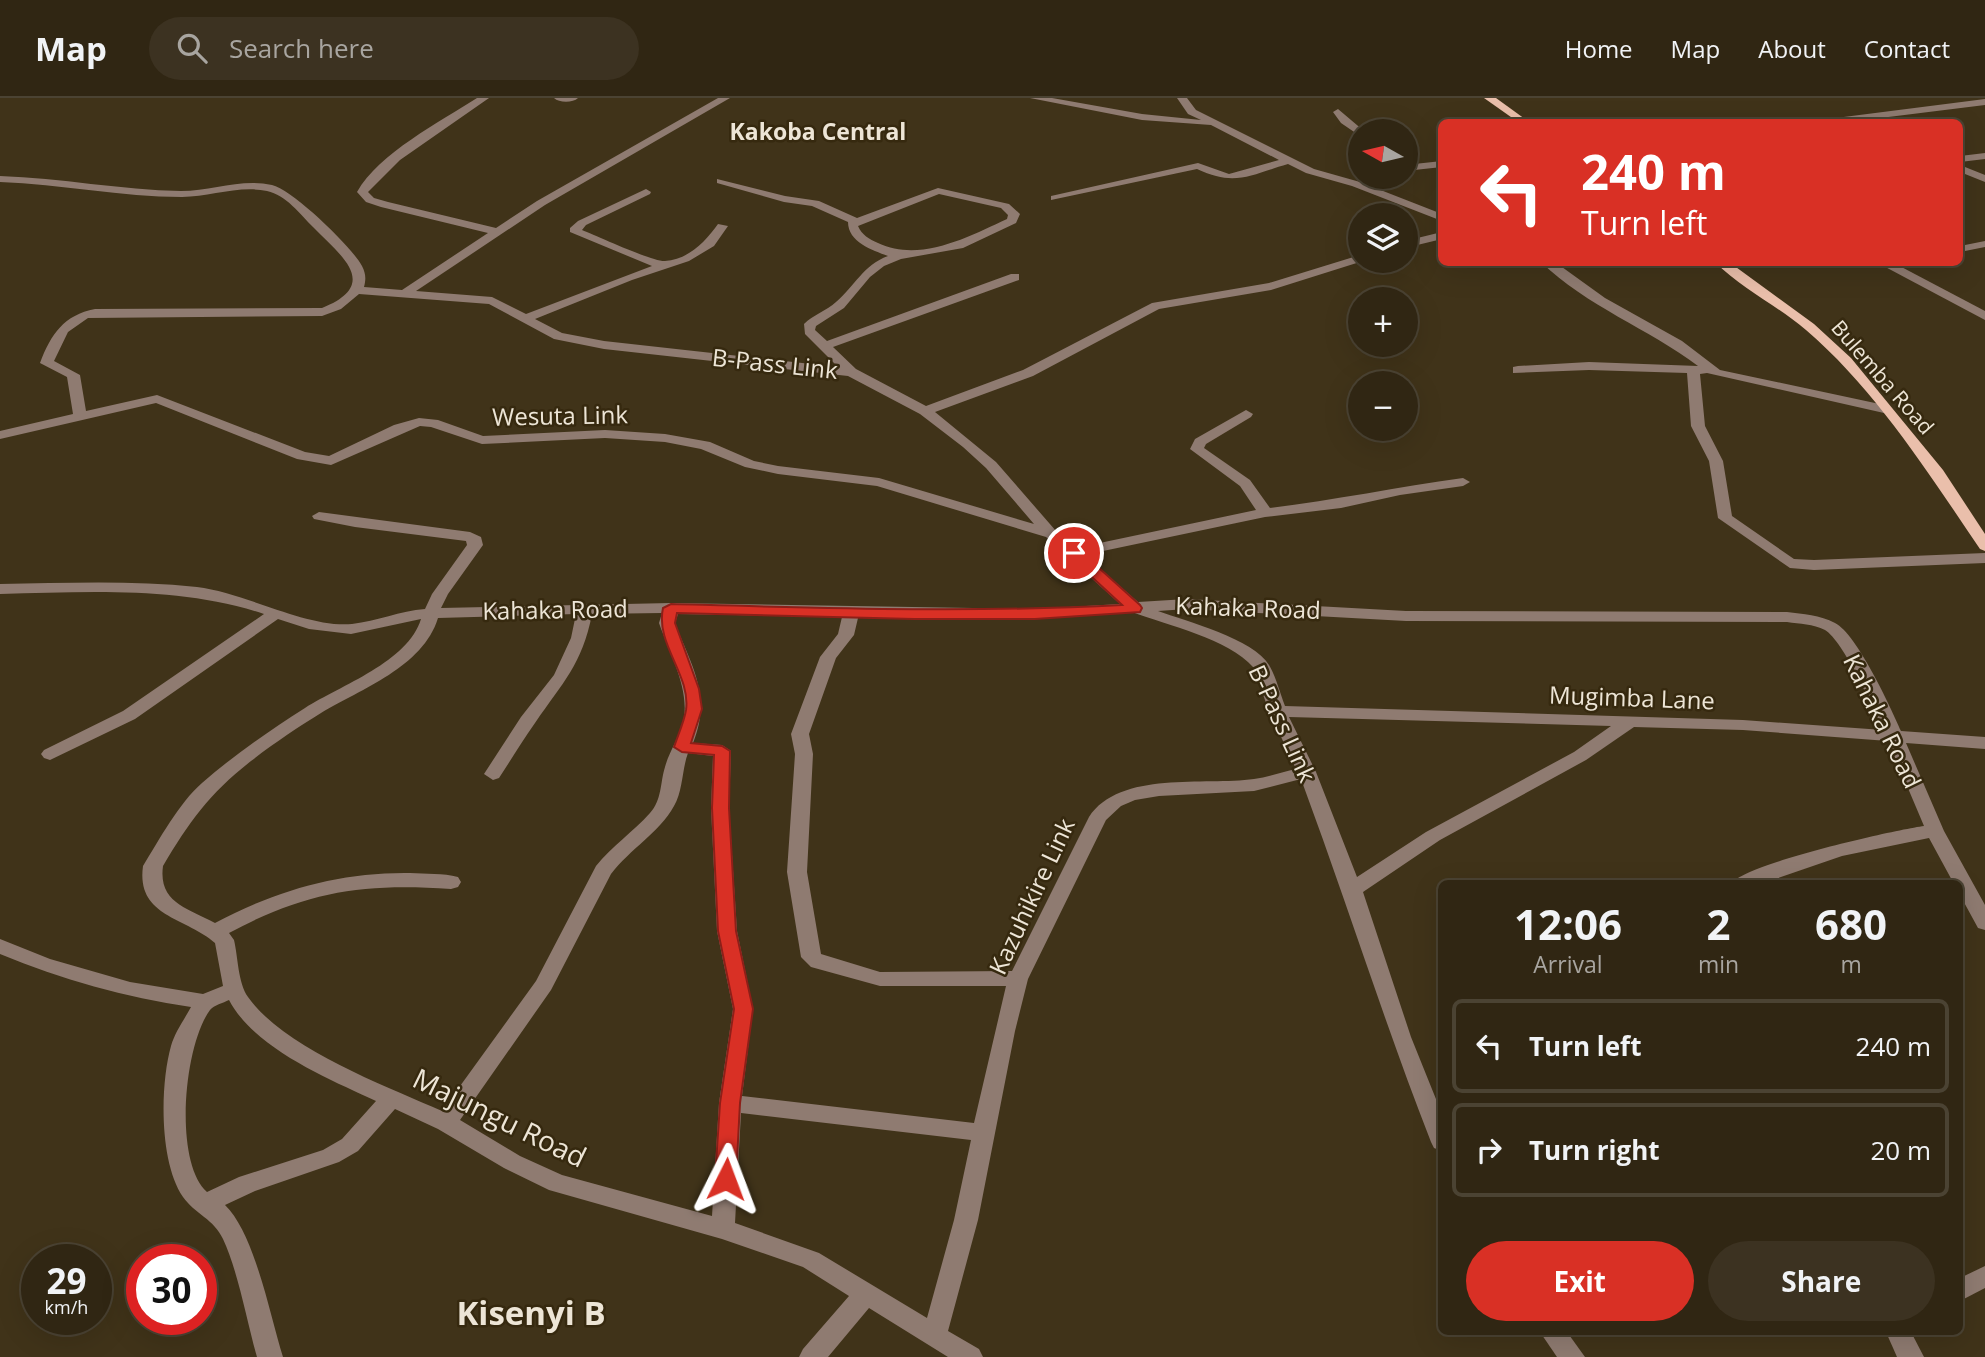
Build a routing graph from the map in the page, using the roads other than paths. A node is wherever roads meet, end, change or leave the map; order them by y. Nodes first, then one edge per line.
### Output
1 (484, 98) edge
2 (559, 98) edge
3 (573, 98) edge
4 (725, 98) edge
5 (1035, 98) edge
6 (1182, 98) edge
7 (1489, 98) edge
8 (1079, 102) edge
9 (1985, 102) edge
10 (1338, 112) dead end
11 (1520, 119) edge
12 (1870, 119) edge
13 (1348, 123) edge
14 (1217, 125) junction
15 (1985, 156) edge
16 (1963, 159) edge
17 (1290, 160) junction
18 (1438, 164) edge
19 (1418, 167) edge
20 (1963, 172) edge
21 (0, 179) edge
22 (1985, 179) edge
23 (721, 181) dead end
24 (1348, 182) edge
25 (1369, 189) edge
26 (646, 192) dead end
27 (1055, 198) dead end
28 (1438, 216) edge
29 (856, 222) junction
30 (722, 226) dead end
31 (495, 231) junction
32 (1438, 236) edge
33 (1418, 241) edge
34 (1985, 244) edge
35 (1963, 248) edge
36 (899, 256) junction
37 (1348, 262) edge
38 (1553, 266) edge
39 (1726, 266) edge
40 (1890, 266) edge
41 (666, 267) junction
42 (1015, 277) dead end
43 (358, 290) junction
44 (407, 292) junction
45 (1985, 316) edge
46 (526, 318) junction
47 (825, 346) junction
48 (1518, 370) dead end
49 (1700, 370) junction
50 (851, 372) junction
51 (1884, 409) junction
52 (925, 411) junction
53 (1246, 414) dead end
54 (80, 416) junction
55 (0, 435) edge
56 (1463, 482) dead end
57 (1265, 513) junction
58 (319, 516) dead end
59 (1051, 534) junction
60 (1985, 546) edge
61 (1074, 553) junction
62 (1985, 558) edge
63 (0, 589) edge
64 (671, 608) junction
65 (1135, 608) junction
66 (585, 609) junction
67 (431, 613) junction
68 (851, 613) junction
69 (275, 614) junction
70 (1278, 711) junction
71 (1631, 722) junction
72 (1893, 734) junction
73 (1985, 743) edge
74 (682, 747) junction
75 (50, 754) dead end
76 (1307, 772) junction
77 (494, 774) dead end
78 (1935, 831) junction
79 (1751, 880) edge
80 (1962, 880) edge
81 (451, 882) dead end
82 (1963, 883) edge
83 (1352, 890) junction
84 (1985, 923) edge
85 (215, 932) junction
86 (0, 946) edge
87 (1017, 979) junction
88 (234, 990) junction
89 (204, 1002) junction
90 (393, 1097) junction
91 (730, 1103) junction
92 (446, 1123) junction
93 (1438, 1132) edge
94 (983, 1133) junction
95 (204, 1204) junction
96 (723, 1229) junction
97 (1985, 1276) edge
98 (1963, 1289) edge
99 (866, 1294) junction
100 (935, 1335) junction
101 (1554, 1335) edge
102 (1899, 1335) edge
103 (270, 1357) edge
104 (812, 1357) edge
105 (970, 1357) edge
106 (1572, 1357) edge
107 (1910, 1357) edge

1 - 31 street
2 - 3 street
4 - 31 street
5 - 8 street
6 - 14 street
7 - 11 main road
8 - 14 street
9 - 12 street
10 - 13 street
14 - 17 street
15 - 16 street
17 - 24 street
17 - 27 street
18 - 19 street
20 - 22 street
21 - 43 street
23 - 29 street
25 - 28 street
26 - 41 street
29 - 36 street
29 - 36 street
30 - 41 street
31 - 44 street
32 - 33 street
34 - 35 street
36 - 47 street
37 - 52 street
38 - 49 street
39 - 51 main road, Bulemba Road
40 - 45 street
41 - 46 street
42 - 47 street
43 - 44 street, B-Pass Link
43 - 54 street
44 - 46 street, B-Pass Link
46 - 50 street, B-Pass Link
47 - 50 street
48 - 49 street
49 - 51 street
49 - 62 street
50 - 52 street, B-Pass Link
51 - 60 main road, Bulemba Road
52 - 59 street, B-Pass Link
53 - 57 street
54 - 55 street, Wesuta Link
54 - 59 street, Wesuta Link
56 - 57 street
57 - 61 street
58 - 67 street
59 - 61 street, B-Pass Link
61 - 65 street, B-Pass Link
63 - 69 street, Kahaka Road
64 - 66 street, Kahaka Road
64 - 68 street, Kahaka Road
64 - 74 street
65 - 68 street, Kahaka Road
65 - 70 street, B-Pass Link
65 - 72 street, Kahaka Road
66 - 67 street, Kahaka Road
66 - 77 street
67 - 69 street, Kahaka Road
67 - 85 street
68 - 87 street
69 - 75 street
70 - 71 street, Mugimba Lane
70 - 76 street, B-Pass Link
71 - 72 street, Mugimba Lane
71 - 83 street
72 - 73 street, Mugimba Lane
72 - 78 street, Kahaka Road
74 - 91 street
74 - 92 street
76 - 83 street, B-Pass Link
76 - 87 street, Kazuhikire Link
78 - 79 street
78 - 80 street, Kahaka Road
81 - 85 street
82 - 84 street, Kahaka Road
83 - 93 street, B-Pass Link
85 - 88 street, Majungu Road
86 - 89 street
87 - 94 street, Kazuhikire Link
88 - 89 street
88 - 90 street, Majungu Road
89 - 95 street
90 - 92 street, Majungu Road
90 - 95 street
91 - 94 street
91 - 96 street
92 - 96 street, Majungu Road
94 - 100 street, Kazuhikire Link
95 - 103 street
96 - 99 street, Majungu Road
97 - 98 street
99 - 100 street, Majungu Road
99 - 104 street
100 - 105 street, Majungu Road
101 - 106 street
102 - 107 street

